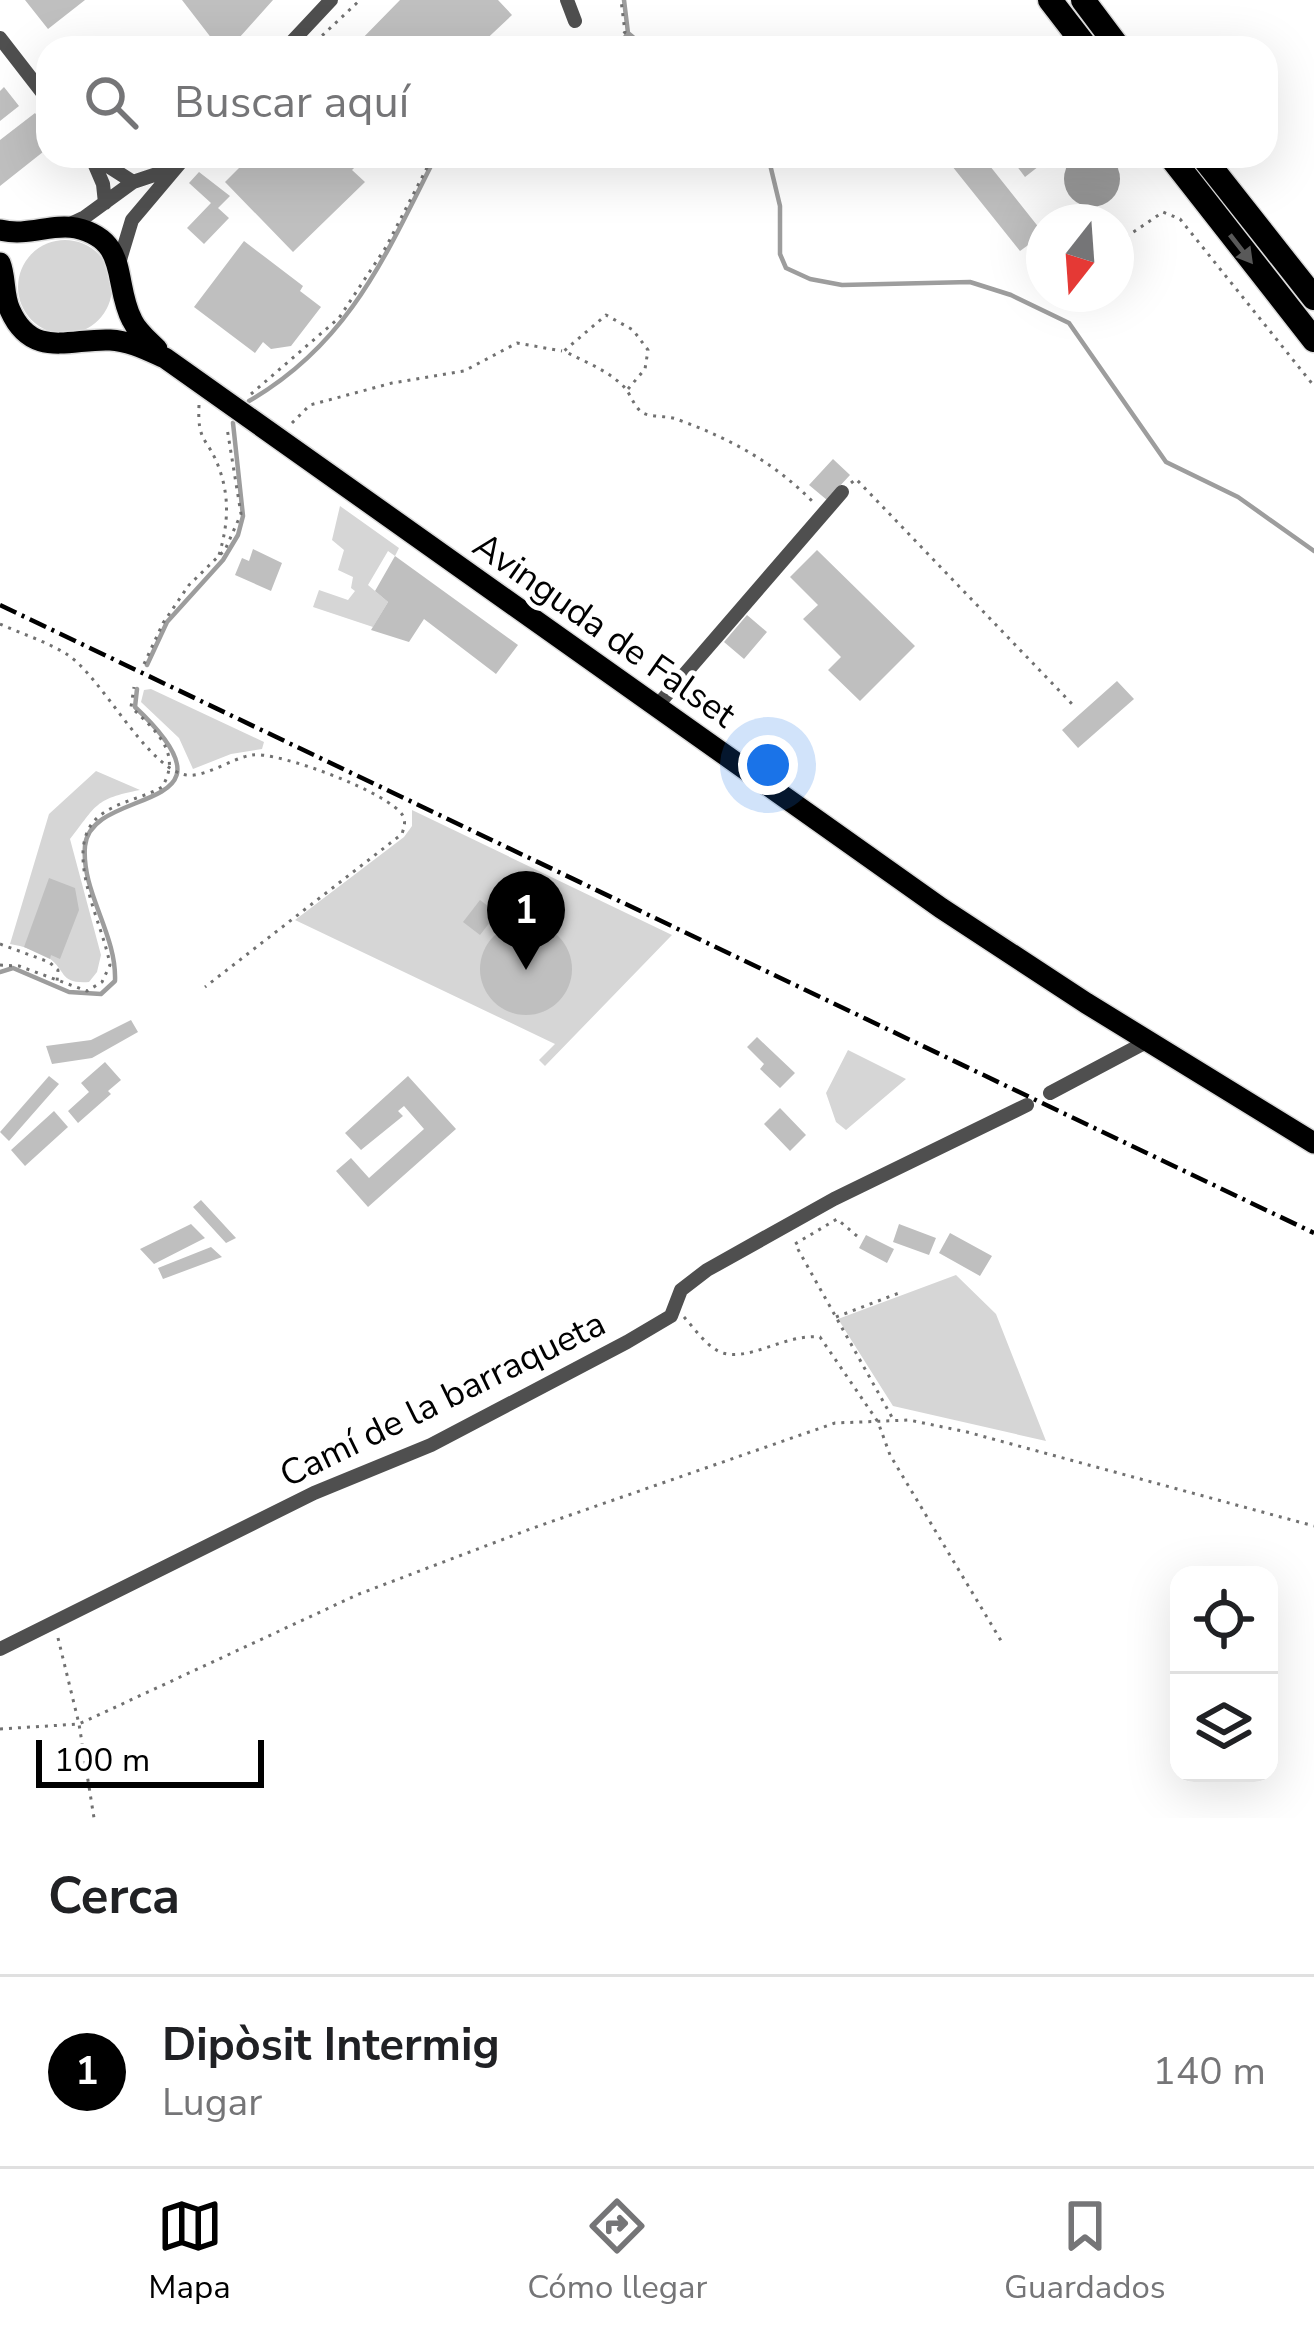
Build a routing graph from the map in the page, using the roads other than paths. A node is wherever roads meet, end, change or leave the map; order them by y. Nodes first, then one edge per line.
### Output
1 (331, 0) edge
2 (567, 0) edge
3 (1050, 0) edge
4 (1083, 0) edge
5 (575, 21) dead end
6 (297, 36) edge
7 (1078, 36) edge
8 (1110, 36) edge
9 (0, 38) edge
10 (36, 84) edge
11 (97, 168) edge
12 (111, 168) edge
13 (167, 168) edge
14 (176, 168) edge
15 (1179, 168) edge
16 (1211, 168) edge
17 (133, 182) junction
18 (105, 202) junction
19 (132, 220) junction
20 (0, 230) edge
21 (53, 230) junction
22 (118, 263) junction
23 (3, 271) edge
24 (123, 294) junction
25 (1314, 298) edge
26 (1314, 340) edge
27 (85, 341) junction
28 (165, 358) junction
29 (842, 492) road end
30 (657, 706) junction
31 (1148, 1041) junction
32 (1050, 1093) dead end
33 (1027, 1105) dead end
34 (1314, 1143) edge
35 (0, 1649) edge

1 - 6 street
2 - 5 street
3 - 7 highway
4 - 8 highway
9 - 10 street
11 - 18 street
12 - 17 street
13 - 17 street
14 - 19 street
15 -> 26 highway
16 - 25 highway
17 - 18 street
17 - 19 street
18 - 21 street
19 - 22 street
20 - 21 main road
21 - 22 main road
21 - 23 main road
22 - 24 main road
23 - 27 main road
24 - 27 main road
24 - 28 main road
27 - 28 main road
28 - 30 main road, Avinguda de Falset
29 - 30 street
30 - 31 main road, Avinguda de Falset
31 - 32 street
31 - 34 main road, Avinguda de Falset
33 - 35 street, Camí de la barraqueta

